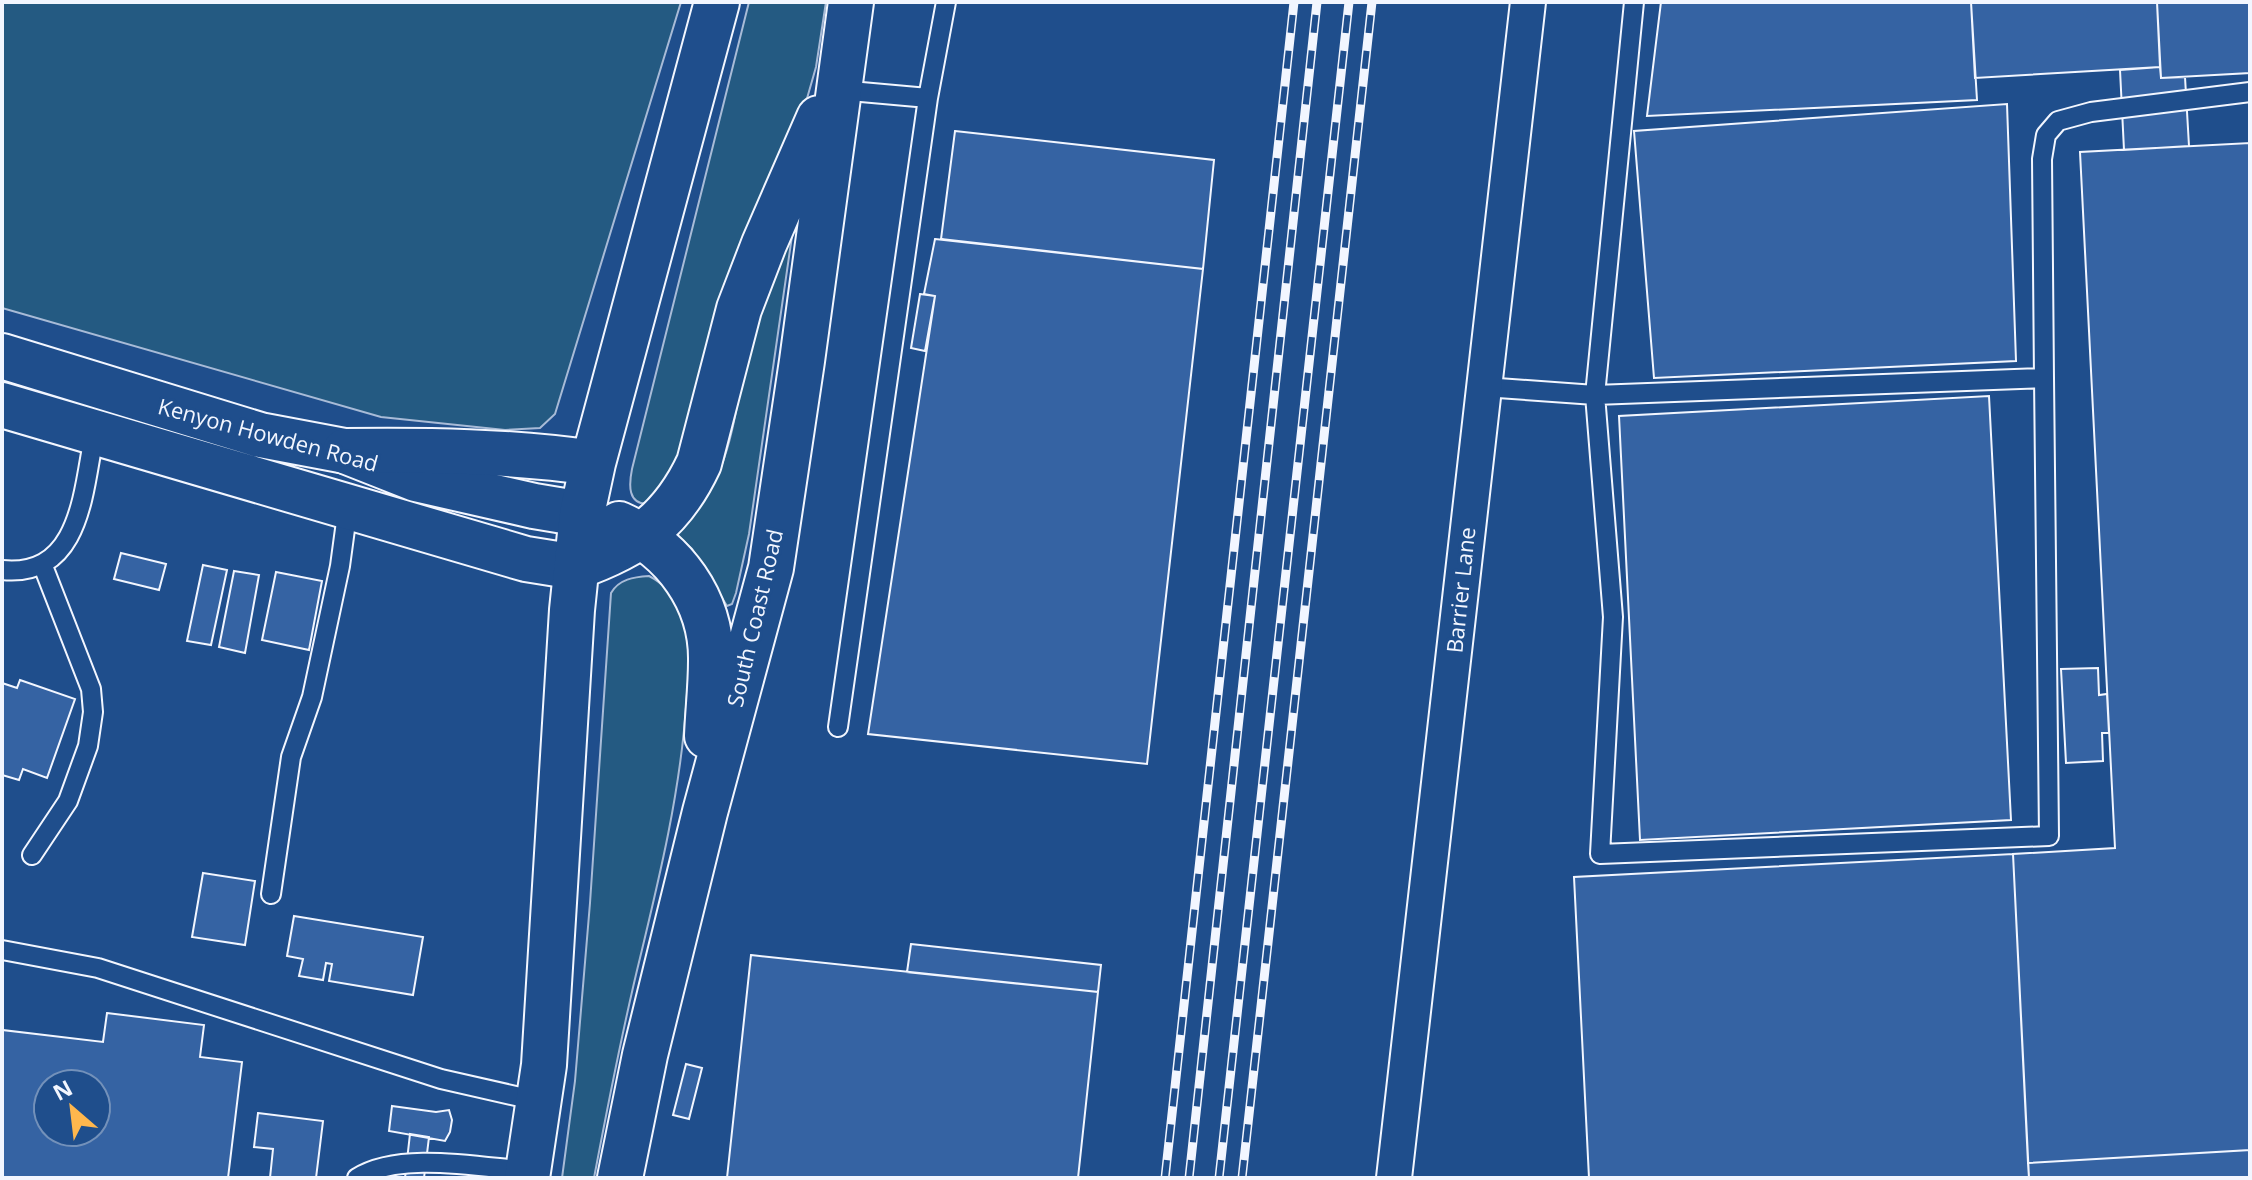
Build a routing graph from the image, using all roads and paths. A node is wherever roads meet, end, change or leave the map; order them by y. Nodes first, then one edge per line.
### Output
1 (717, 2) edge
2 (851, 2) edge
3 (946, 2) edge
4 (1528, 2) edge
5 (1634, 2) edge
6 (838, 81) junction
7 (2250, 92) edge
8 (928, 98) junction
9 (2, 356) edge
10 (2044, 378) junction
11 (1484, 387) junction
12 (1595, 395) junction
13 (2, 405) edge
14 (100, 411) junction
15 (345, 451) junction
16 (593, 463) junction
17 (348, 507) junction
18 (582, 514) junction
19 (644, 535) junction
20 (43, 566) junction
21 (576, 567) junction
22 (2, 570) edge
23 (838, 727) dead end
24 (705, 812) junction
25 (32, 855) dead end
26 (271, 894) dead end
27 (2, 950) edge
28 (538, 1101) junction
29 (527, 1175) edge
30 (357, 1178) edge
31 (620, 1178) edge
32 (1394, 1178) edge

1 - 16 main road
2 - 6 main road, South Coast Road
3 - 8 lane
4 - 11 street, Barrier Lane
5 - 12 lane
6 - 8 lane
6 - 19 main road
6 - 24 main road, South Coast Road
7 - 10 lane
8 - 23 lane
9 - 14 main road, Kenyon Howden Road
10 - 12 lane
10 - 12 lane
11 - 12 lane
11 - 32 street, Barrier Lane
13 - 14 main road, Kenyon Howden Road
14 - 15 main road, Kenyon Howden Road
14 - 17 main road, Kenyon Howden Road
14 - 20 lane
15 - 16 main road
15 - 18 main road, Kenyon Howden Road
16 - 18 main road
17 - 21 main road, Kenyon Howden Road
17 - 26 lane
18 - 19 main road, Kenyon Howden Road
18 - 21 main road
19 - 21 main road
19 - 24 main road
20 - 22 lane
20 - 25 lane
21 - 28 main road
24 - 31 main road, South Coast Road
27 - 28 lane
28 - 29 main road
29 - 30 lane

